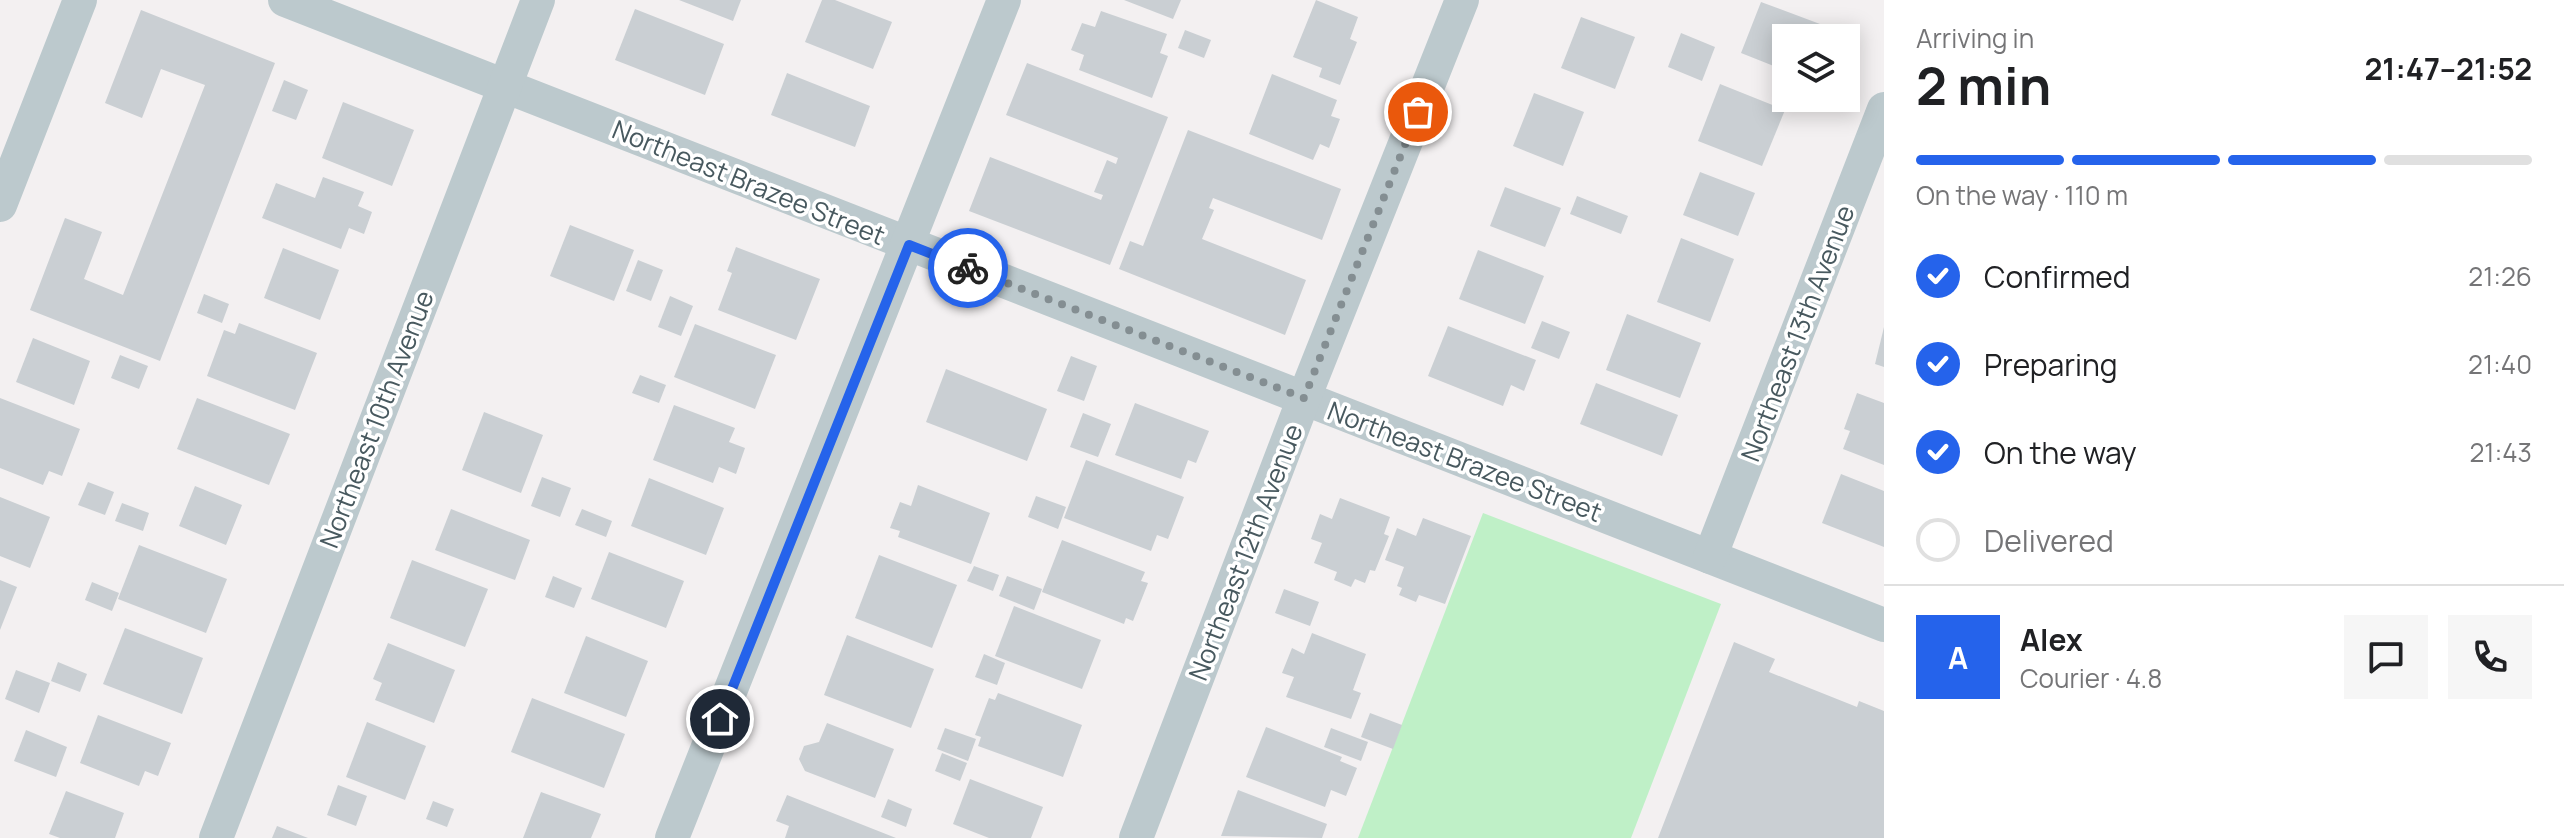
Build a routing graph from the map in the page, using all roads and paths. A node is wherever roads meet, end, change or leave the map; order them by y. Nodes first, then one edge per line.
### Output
1 (80, 0) edge
2 (285, 0) edge
3 (538, 0) edge
4 (1004, 0) edge
5 (1462, 0) edge
6 (504, 85) junction
7 (1884, 109) edge
8 (0, 205) edge
9 (909, 245) junction
10 (1304, 398) junction
11 (1710, 557) junction
12 (1884, 625) edge
13 (216, 838) edge
14 (672, 838) edge
15 (1136, 838) edge

1 - 8 street
2 - 6 street, Northeast Brazee Street
3 - 6 street, Northeast 10th Avenue
4 - 9 street
5 - 10 street, Northeast 12th Avenue
6 - 9 street, Northeast Brazee Street
6 - 13 street, Northeast 10th Avenue
7 - 11 street, Northeast 13th Avenue
9 - 10 street, Northeast Brazee Street
9 - 14 street
10 - 11 street, Northeast Brazee Street
10 - 15 street, Northeast 12th Avenue
11 - 12 street, Northeast Brazee Street

